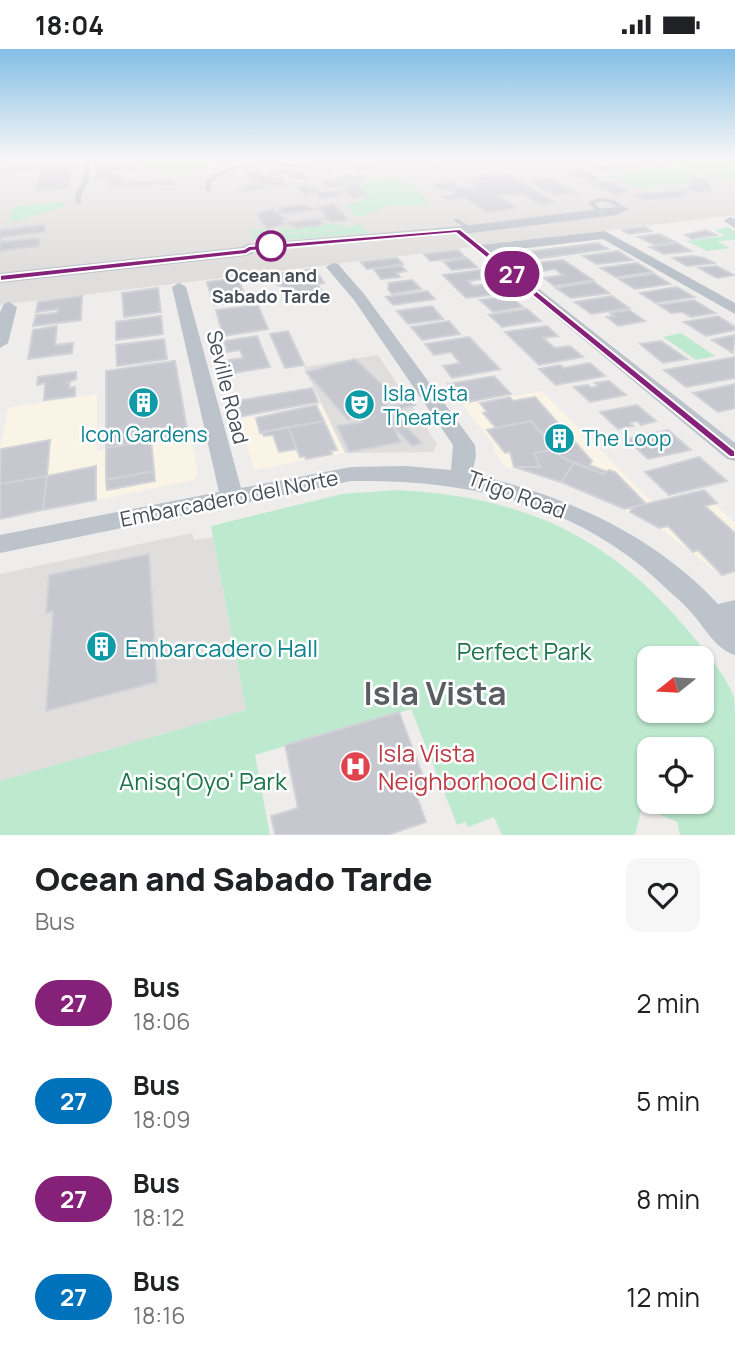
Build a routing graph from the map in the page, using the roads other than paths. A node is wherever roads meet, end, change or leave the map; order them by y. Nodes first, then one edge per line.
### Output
1 (79, 195) edge
2 (78, 202) dead end
3 (617, 211) dead end
4 (461, 227) junction
5 (249, 248) junction
6 (481, 249) junction
7 (333, 267) dead end
8 (0, 269) edge
9 (0, 278) edge
10 (179, 287) dead end
11 (9, 307) dead end
12 (735, 309) edge
13 (0, 343) edge
14 (735, 454) edge
15 (460, 477) junction
16 (232, 497) junction
17 (0, 544) edge
18 (725, 614) edge
19 (735, 643) edge

1 - 2 lane
3 - 4 street
4 - 5 street
4 - 6 lane
5 - 8 street
5 - 9 street
6 - 12 street
6 - 14 street
7 - 15 street, Trigo Road
10 - 16 street, Seville Road
11 - 13 street
15 - 16 street, Embarcadero del Norte
15 - 18 street, Trigo Road
16 - 17 street, Embarcadero del Norte
18 - 19 street, Trigo Road

